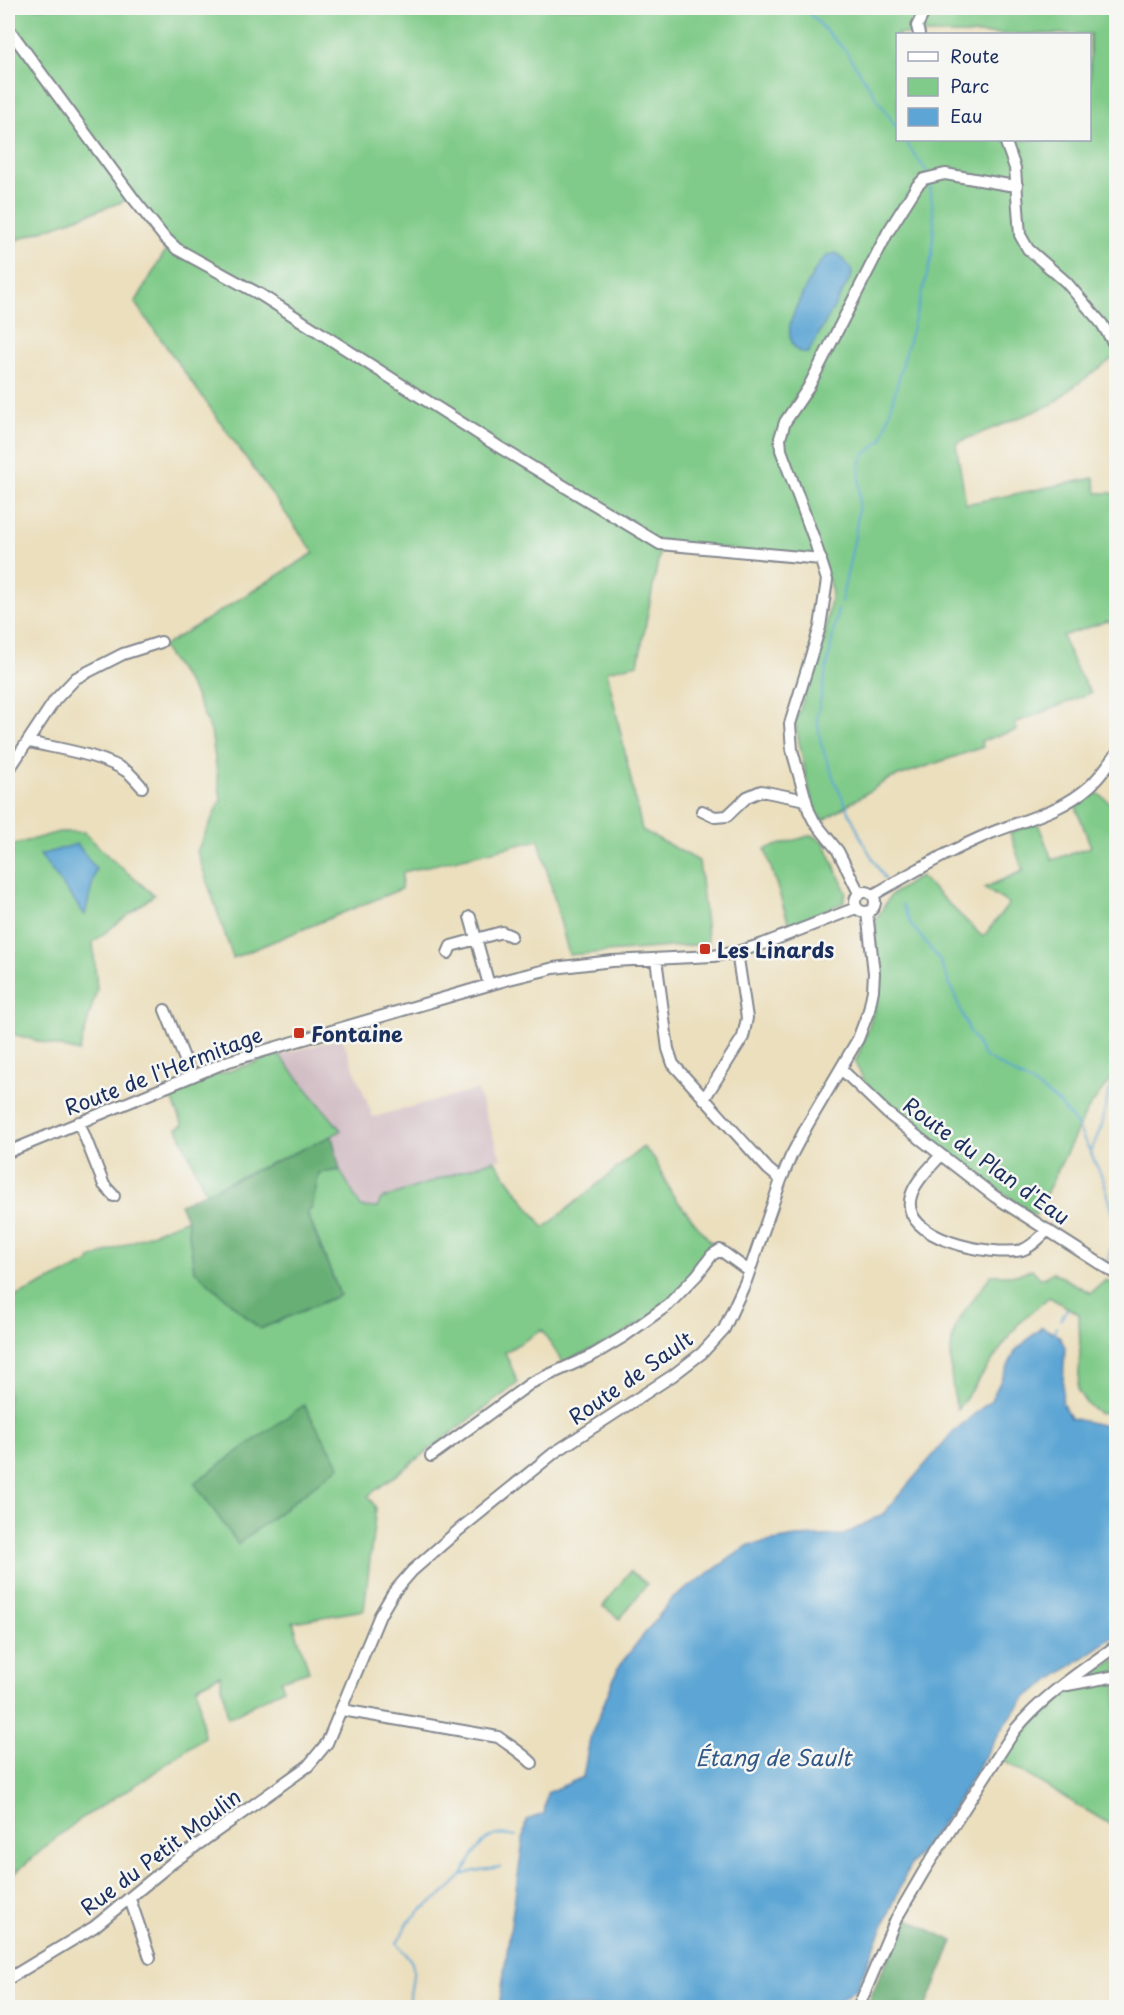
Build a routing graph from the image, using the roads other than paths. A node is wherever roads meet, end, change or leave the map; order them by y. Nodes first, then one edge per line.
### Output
1 (926, 8) edge
2 (8, 28) edge
3 (919, 33) edge
4 (1005, 141) edge
5 (1017, 185) junction
6 (1116, 347) edge
7 (821, 559) junction
8 (161, 642) dead end
9 (28, 742) junction
10 (1116, 754) edge
11 (1112, 768) edge
12 (8, 771) edge
13 (142, 787) dead end
14 (806, 800) junction
15 (702, 811) dead end
16 (859, 893) junction
17 (873, 895) junction
18 (862, 910) junction
19 (470, 917) dead end
20 (511, 936) dead end
21 (476, 939) junction
22 (737, 952) junction
23 (448, 953) dead end
24 (656, 958) junction
25 (489, 985) junction
26 (165, 1010) dead end
27 (841, 1069) junction
28 (191, 1075) junction
29 (704, 1099) junction
30 (79, 1122) junction
31 (8, 1152) edge
32 (941, 1155) junction
33 (781, 1180) junction
34 (114, 1196) dead end
35 (1048, 1230) junction
36 (749, 1271) junction
37 (1116, 1274) edge
38 (431, 1456) dead end
39 (1116, 1646) edge
40 (1116, 1676) edge
41 (1059, 1687) junction
42 (342, 1710) junction
43 (327, 1743) joint
44 (532, 1762) dead end
45 (130, 1899) junction
46 (150, 1958) dead end
47 (8, 1979) edge
48 (858, 2007) edge

1 - 3 street
2 - 7 street
4 - 5 street
5 - 6 street
5 - 7 street
7 - 14 street
8 - 9 street
9 - 12 street
9 - 13 street
10 - 11 street
11 - 17 street
14 - 15 street
14 - 16 street
16 - 17 street
16 - 18 street
17 - 18 street
18 - 22 street, Route de l'Hermitage
18 - 27 street, Route de Sault
19 - 21 street
20 - 21 street
21 - 23 street
21 - 25 street
22 - 24 street, Route de l'Hermitage
22 - 29 street
24 - 25 street, Route de l'Hermitage
24 - 29 street
25 - 28 street, Route de l'Hermitage
26 - 28 street
27 - 32 street, Route du Plan d'Eau
27 - 33 street, Route de Sault
28 - 30 street, Route de l'Hermitage
29 - 33 street
30 - 31 street, Route de l'Hermitage
30 - 34 street
32 - 35 street, Route du Plan d'Eau
32 - 35 street
33 - 36 street, Route de Sault
35 - 37 street, Route du Plan d'Eau
36 - 38 street
36 - 42 street, Route de Sault
39 - 41 street
40 - 41 street
41 - 48 street
42 - 43 street, Route de Sault
42 - 44 street
43 - 45 street, Rue du Petit Moulin
45 - 46 street
45 - 47 street, Rue du Petit Moulin

